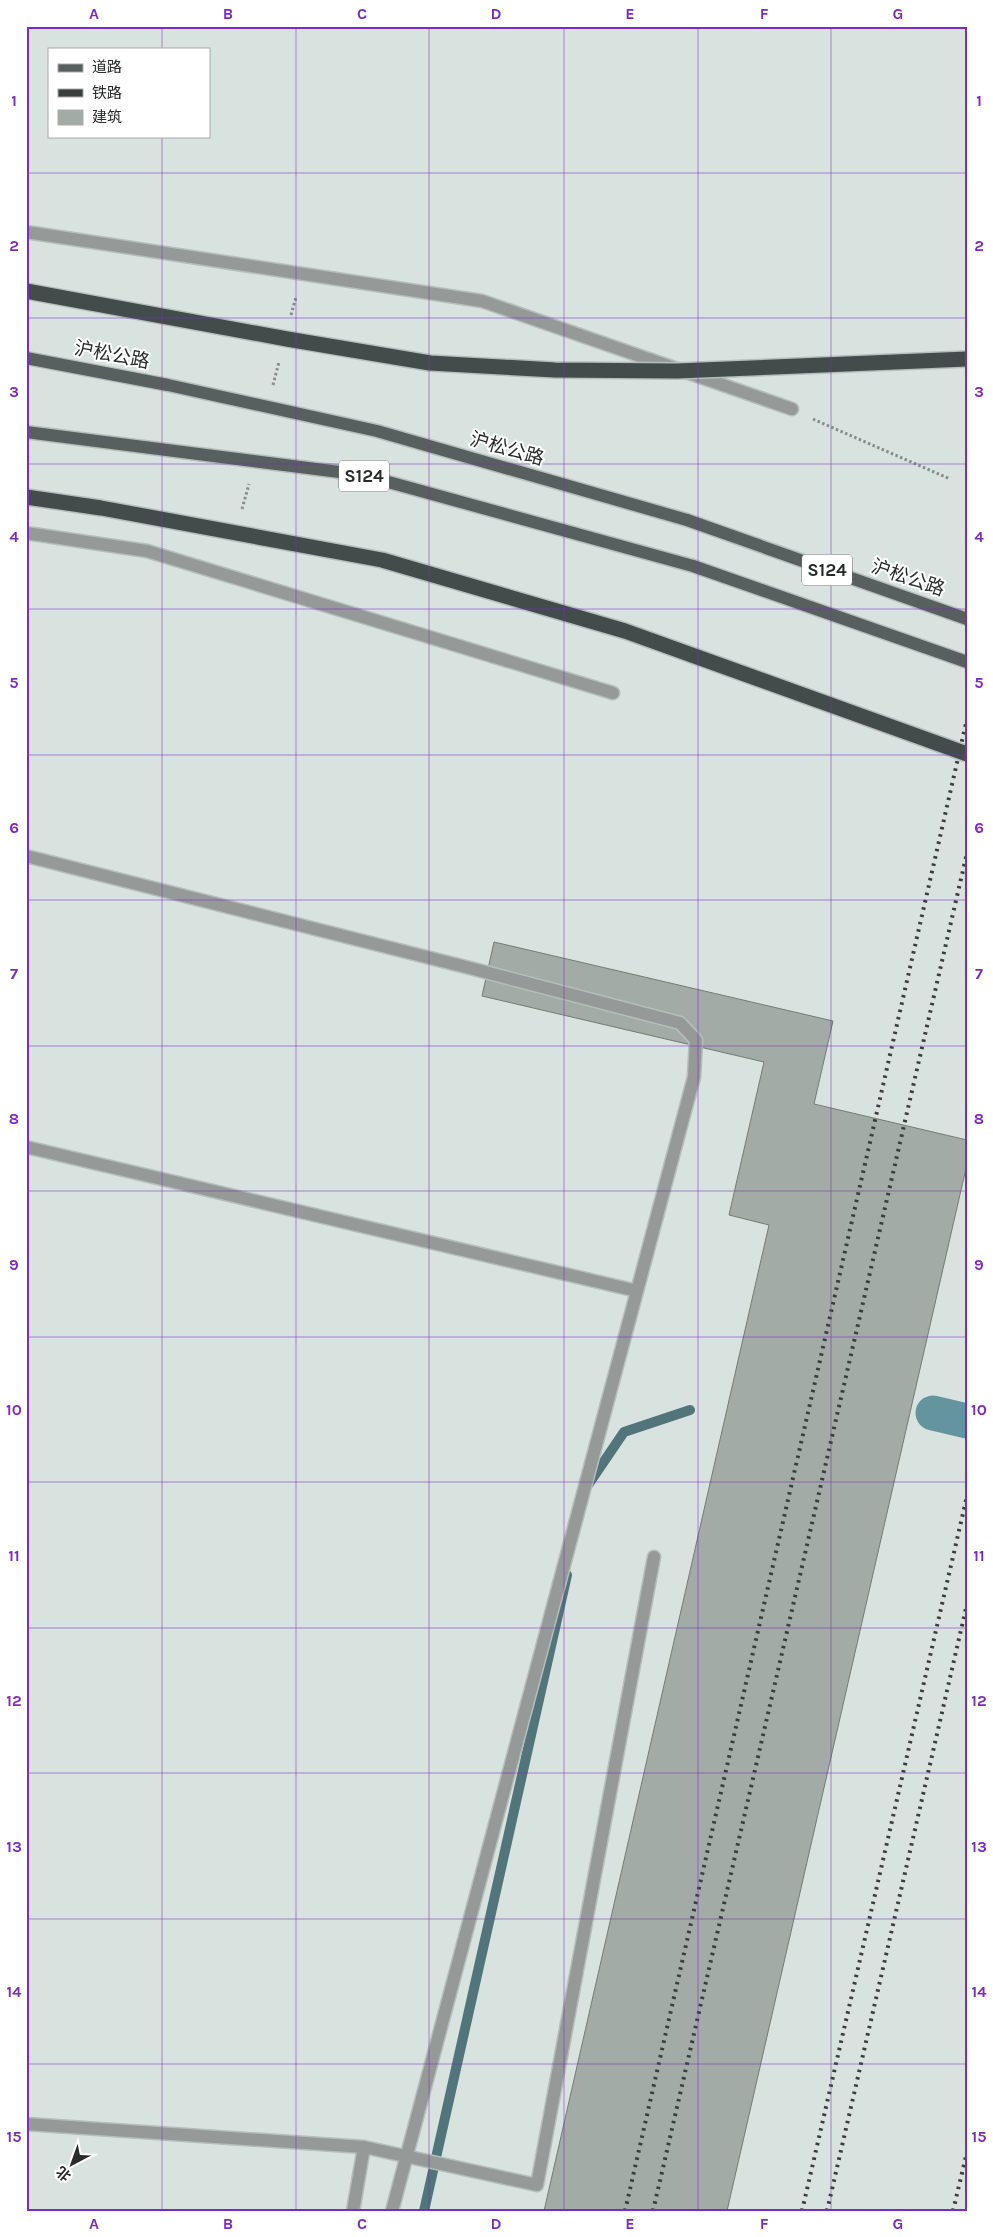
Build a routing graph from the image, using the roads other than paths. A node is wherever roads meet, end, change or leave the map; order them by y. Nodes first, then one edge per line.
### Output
1 (26, 232) edge
2 (26, 291) edge
3 (26, 358) edge
4 (967, 359) edge
5 (792, 410) road end
6 (26, 432) edge
7 (26, 497) edge
8 (26, 533) edge
9 (967, 619) edge
10 (967, 662) edge
11 (612, 693) dead end
12 (967, 754) edge
13 (26, 856) edge
14 (26, 1147) edge
15 (637, 1291) junction
16 (654, 1557) dead end
17 (26, 2124) edge
18 (364, 2147) junction
19 (407, 2156) junction
20 (353, 2211) edge
21 (392, 2211) edge

1 - 5 street
2 - 4 highway, bridge
3 - 9 main road, 沪松公路 / S124, bridge
6 - 10 main road, S124, bridge
7 - 12 highway, bridge
8 - 11 street
13 - 15 street
14 - 15 street
15 - 19 street
16 - 19 street
17 - 18 street
18 - 19 street
18 - 20 street
19 - 21 street

